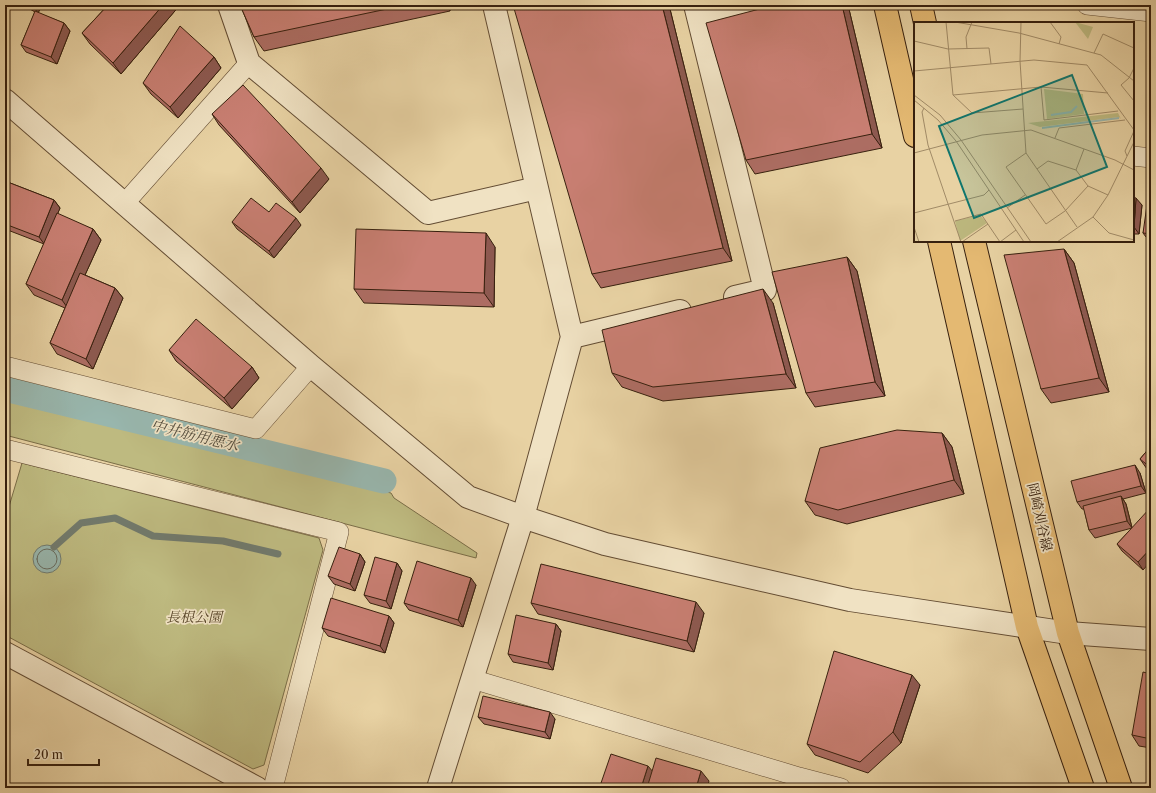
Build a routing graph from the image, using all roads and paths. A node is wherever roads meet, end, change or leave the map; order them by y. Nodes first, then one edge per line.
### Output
1 (229, 5) edge
2 (494, 5) edge
3 (772, 5) edge
4 (885, 5) edge
5 (921, 5) edge
6 (1087, 5) edge
7 (1151, 12) edge
8 (698, 14) edge
9 (925, 22) edge
10 (249, 63) junction
11 (5, 100) edge
12 (914, 132) edge
13 (1134, 156) edge
14 (1151, 158) edge
15 (537, 188) junction
16 (124, 204) junction
17 (939, 242) edge
18 (974, 242) edge
19 (719, 301) edge
20 (696, 307) edge
21 (572, 337) junction
22 (5, 366) edge
23 (310, 366) junction
24 (5, 449) edge
25 (523, 517) junction
26 (1027, 627) junction
27 (1068, 633) junction
28 (1151, 638) edge
29 (5, 653) edge
30 (472, 679) junction
31 (257, 788) edge
32 (272, 788) edge
33 (438, 788) edge
34 (840, 788) edge
35 (1083, 788) edge
36 (1121, 788) edge

1 - 10 street
2 - 15 street
3 - 8 street
4 - 12 main road
5 - 9 main road
6 - 7 street
8 - 19 street
10 - 15 street
10 - 16 street
11 - 16 street
13 - 14 street
15 - 21 street
16 - 23 street
17 - 26 main road
18 - 27 main road, 岡崎刈谷線
20 - 21 street
21 - 25 street
22 - 23 street
23 - 25 street
24 - 32 street
25 - 26 street
25 - 30 street
26 - 27 street
26 - 35 main road
27 - 28 street
27 - 36 main road, 岡崎刈谷線
29 - 31 street
30 - 33 street
30 - 34 street

